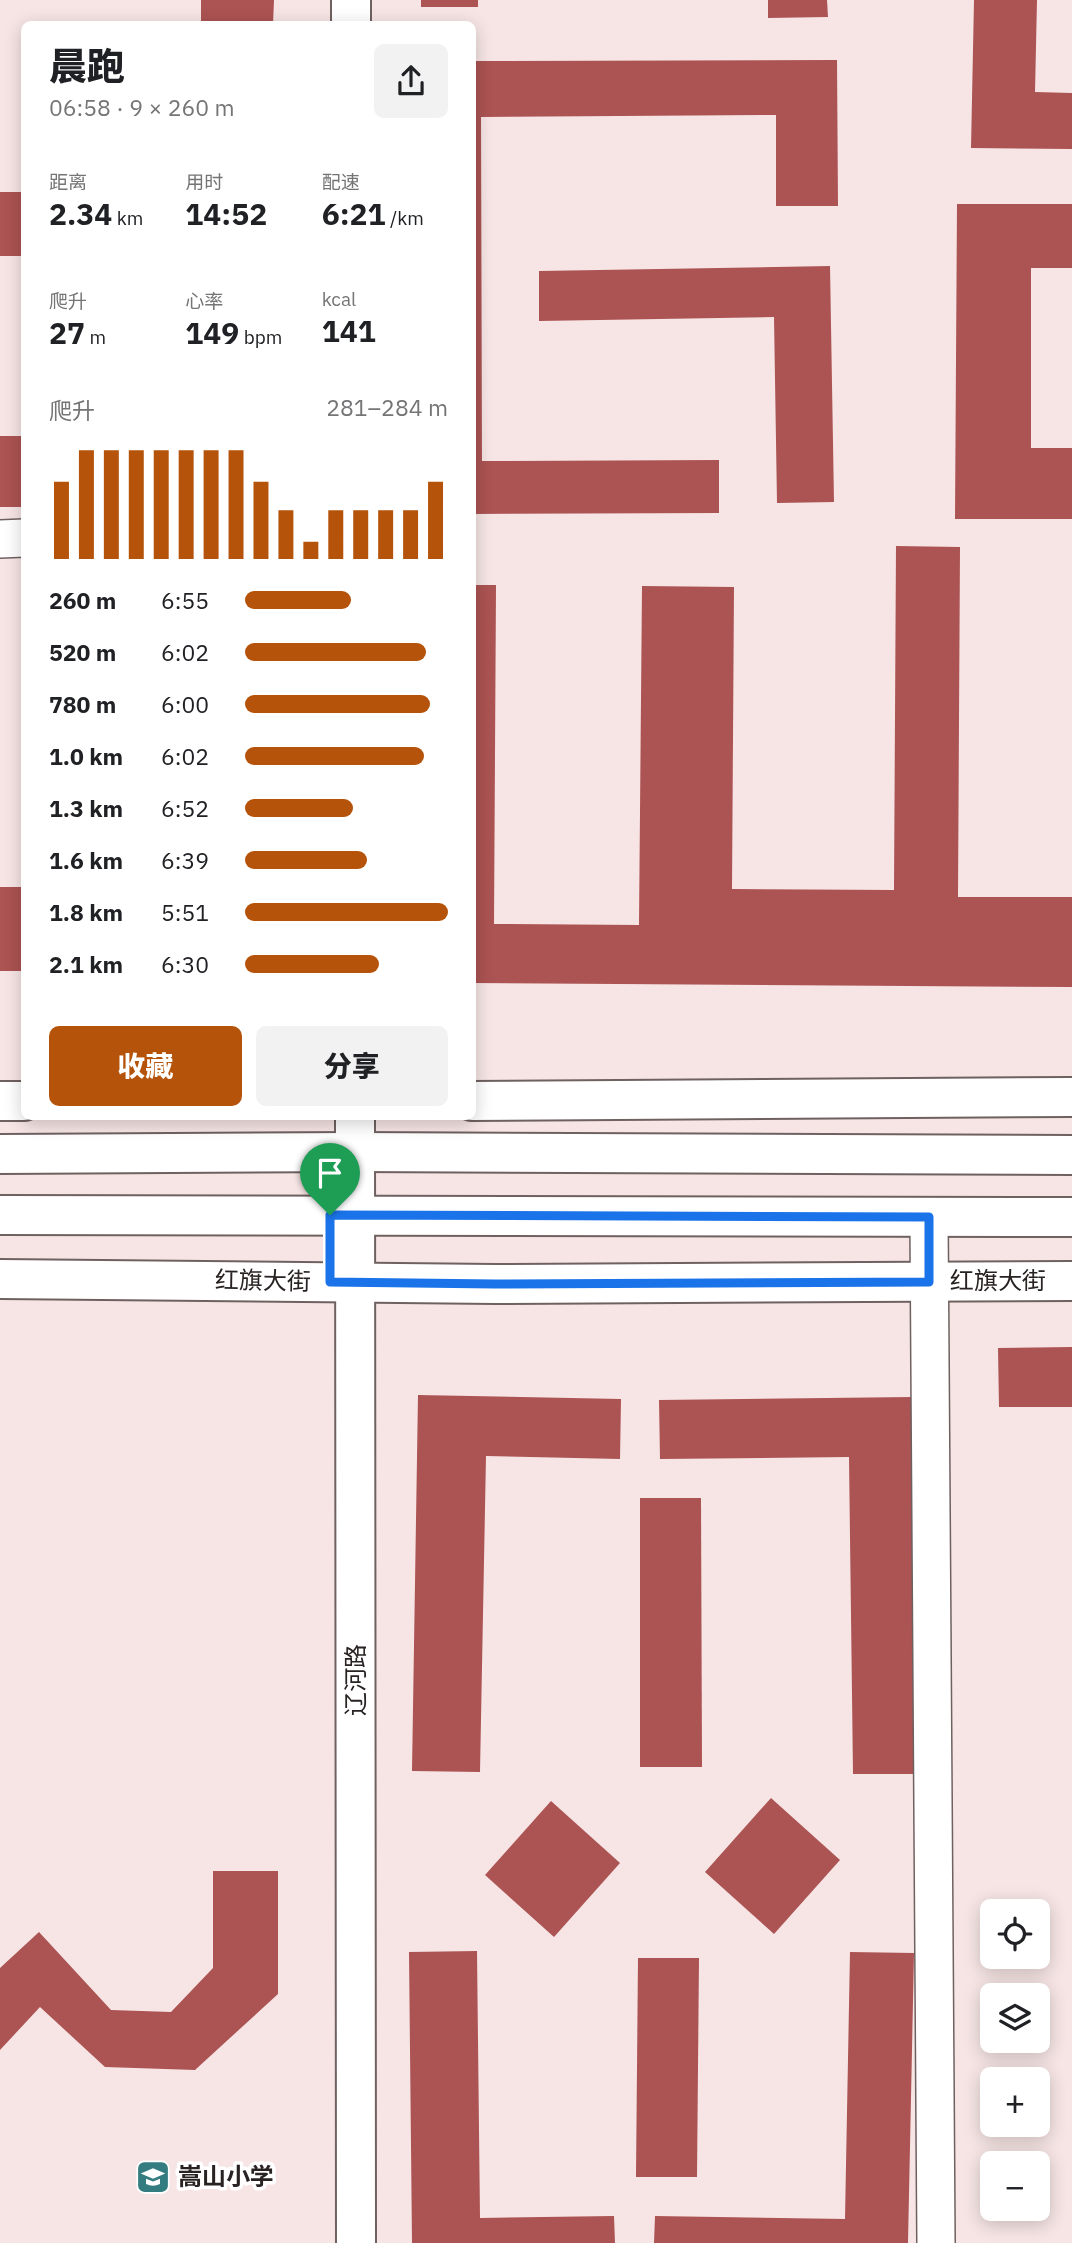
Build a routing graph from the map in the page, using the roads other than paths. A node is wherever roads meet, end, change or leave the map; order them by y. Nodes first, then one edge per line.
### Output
1 (325, 0) edge
2 (351, 0) edge
3 (325, 21) edge
4 (351, 21) edge
5 (21, 538) edge
6 (0, 539) edge
7 (1072, 1097) edge
8 (0, 1101) edge
9 (21, 1101) edge
10 (476, 1101) edge
11 (342, 1135) edge
12 (0, 1154) edge
13 (1072, 1155) edge
14 (0, 1215) edge
15 (343, 1215) junction
16 (929, 1217) junction
17 (1072, 1217) edge
18 (0, 1279) edge
19 (1072, 1281) edge
20 (343, 1282) junction
21 (929, 1282) junction
22 (331, 2243) edge
23 (356, 2243) edge
24 (936, 2243) edge

1 - 3 main road
2 - 4 main road
5 - 6 street
7 - 10 main road
8 - 9 main road
11 - 12 main road
11 - 13 main road
11 - 15 main road, 辽河路
14 - 15 main road
15 - 16 main road
15 - 20 main road, 辽河路
16 - 17 main road
16 - 21 street
18 - 20 main road, 红旗大街
19 - 21 main road, 红旗大街
20 - 21 main road, 红旗大街
20 - 22 main road, 辽河路
20 - 23 main road, 辽河路
21 - 24 street

